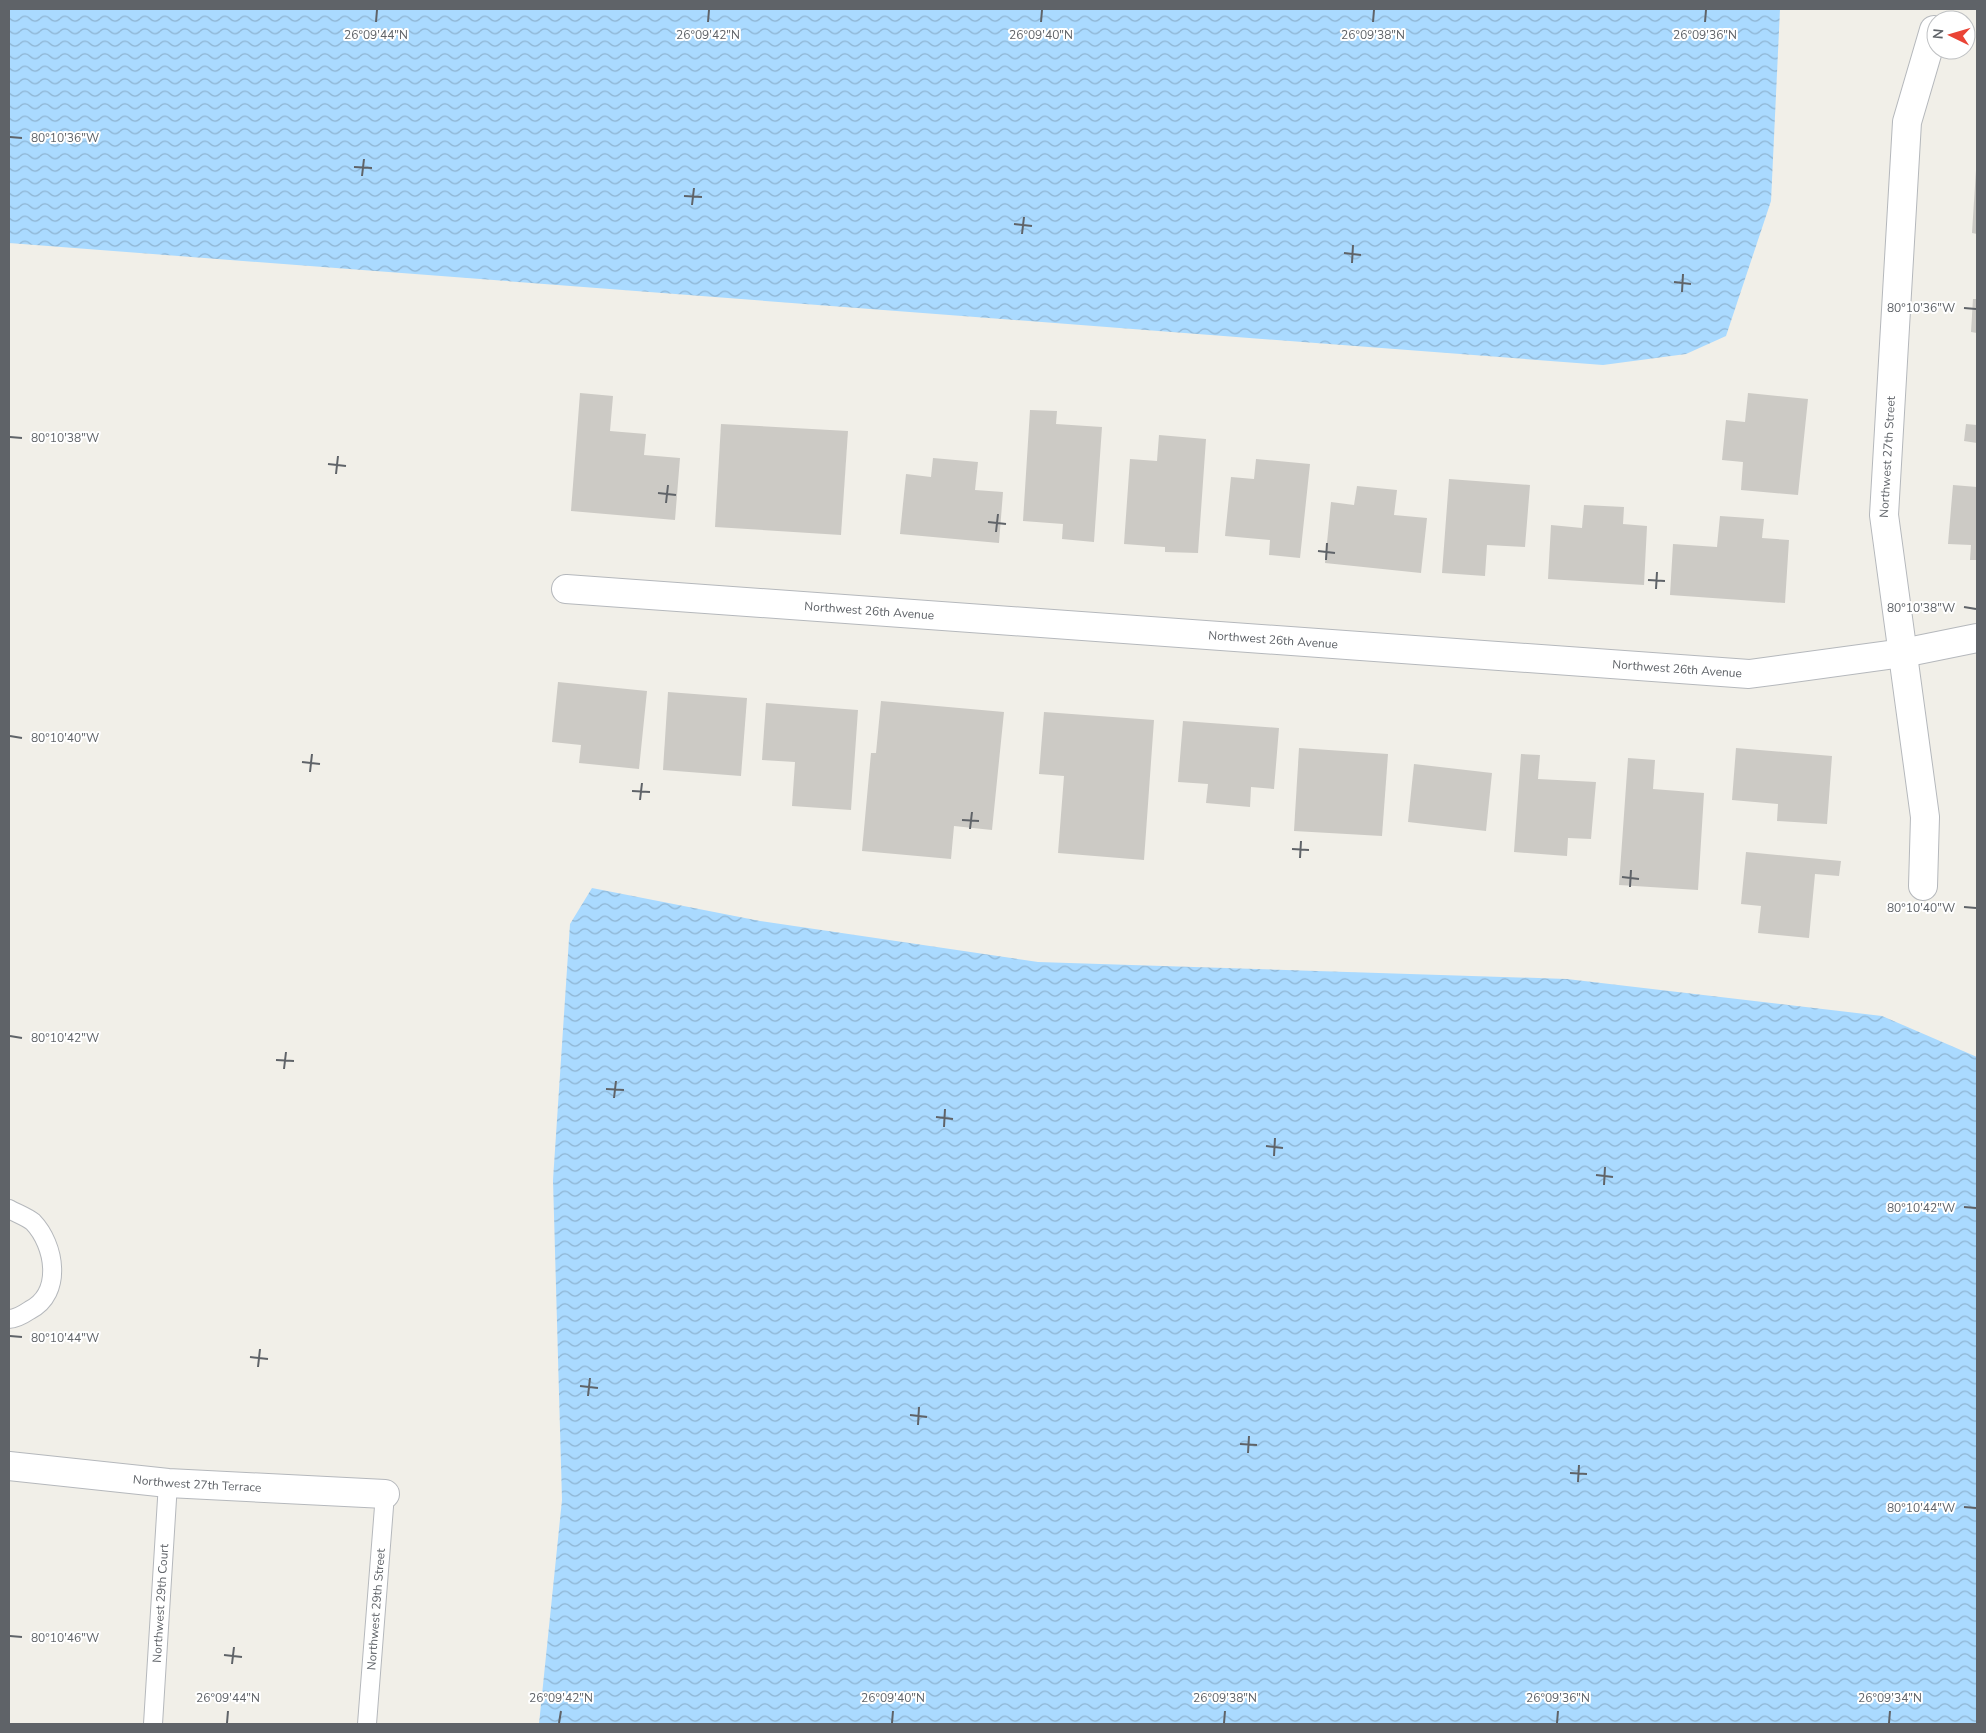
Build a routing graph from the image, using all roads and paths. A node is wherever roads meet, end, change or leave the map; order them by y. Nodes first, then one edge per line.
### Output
1 (1926, 57) edge
2 (566, 589) dead end
3 (1977, 638) edge
4 (1902, 653) junction
5 (1924, 886) dead end
6 (9, 1209) edge
7 (9, 1319) edge
8 (9, 1466) edge
9 (168, 1482) junction
10 (386, 1494) joint
11 (152, 1724) edge
12 (367, 1724) edge

1 - 4 street, Northwest 27th Street
2 - 4 street, Northwest 26th Avenue
3 - 4 street, Northwest 26th Avenue
4 - 5 street, Northwest 27th Street
6 - 7 lane
8 - 9 street, Northwest 27th Terrace
9 - 10 street, Northwest 27th Terrace
9 - 11 lane, Northwest 29th Court
10 - 12 lane, Northwest 29th Street

